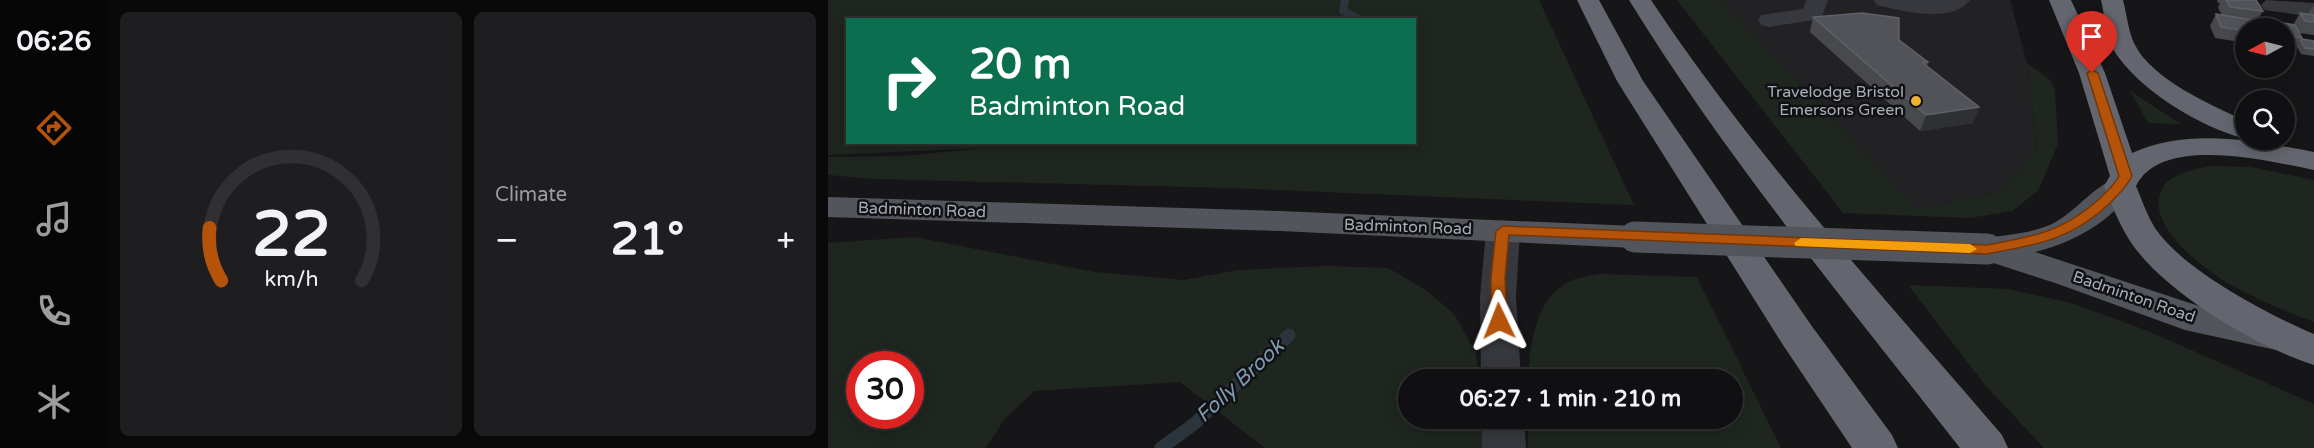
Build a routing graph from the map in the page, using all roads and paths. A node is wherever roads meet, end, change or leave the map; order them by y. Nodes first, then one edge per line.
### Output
1 (1588, 0) edge
2 (1640, 0) edge
3 (1817, 0) edge
4 (1885, 0) edge
5 (1959, 0) edge
6 (2060, 0) edge
7 (2112, 0) edge
8 (2270, 2) edge
9 (1928, 6) junction
10 (2314, 10) edge
11 (2278, 18) edge
12 (1769, 20) dead end
13 (1930, 30) dead end
14 (2235, 126) edge
15 (2288, 150) edge
16 (2314, 161) edge
17 (2123, 181) junction
18 (828, 207) edge
19 (1503, 231) junction
20 (1987, 249) junction
21 (2299, 344) edge
22 (1501, 369) edge
23 (1503, 429) edge
24 (1504, 448) edge
25 (1876, 448) edge
26 (1986, 448) edge

1 - 25 highway
2 - 26 highway
3 - 12 street
4 - 9 street
5 - 9 street
6 - 17 highway
7 - 14 highway
8 - 10 street
8 - 11 street
9 - 13 street
15 - 16 highway
16 - 17 highway
17 - 20 main road, Badminton Road
17 - 21 highway
18 - 19 main road, Badminton Road
19 - 20 main road, Badminton Road, bridge
19 - 22 street
20 - 21 main road, Badminton Road
23 - 24 street

